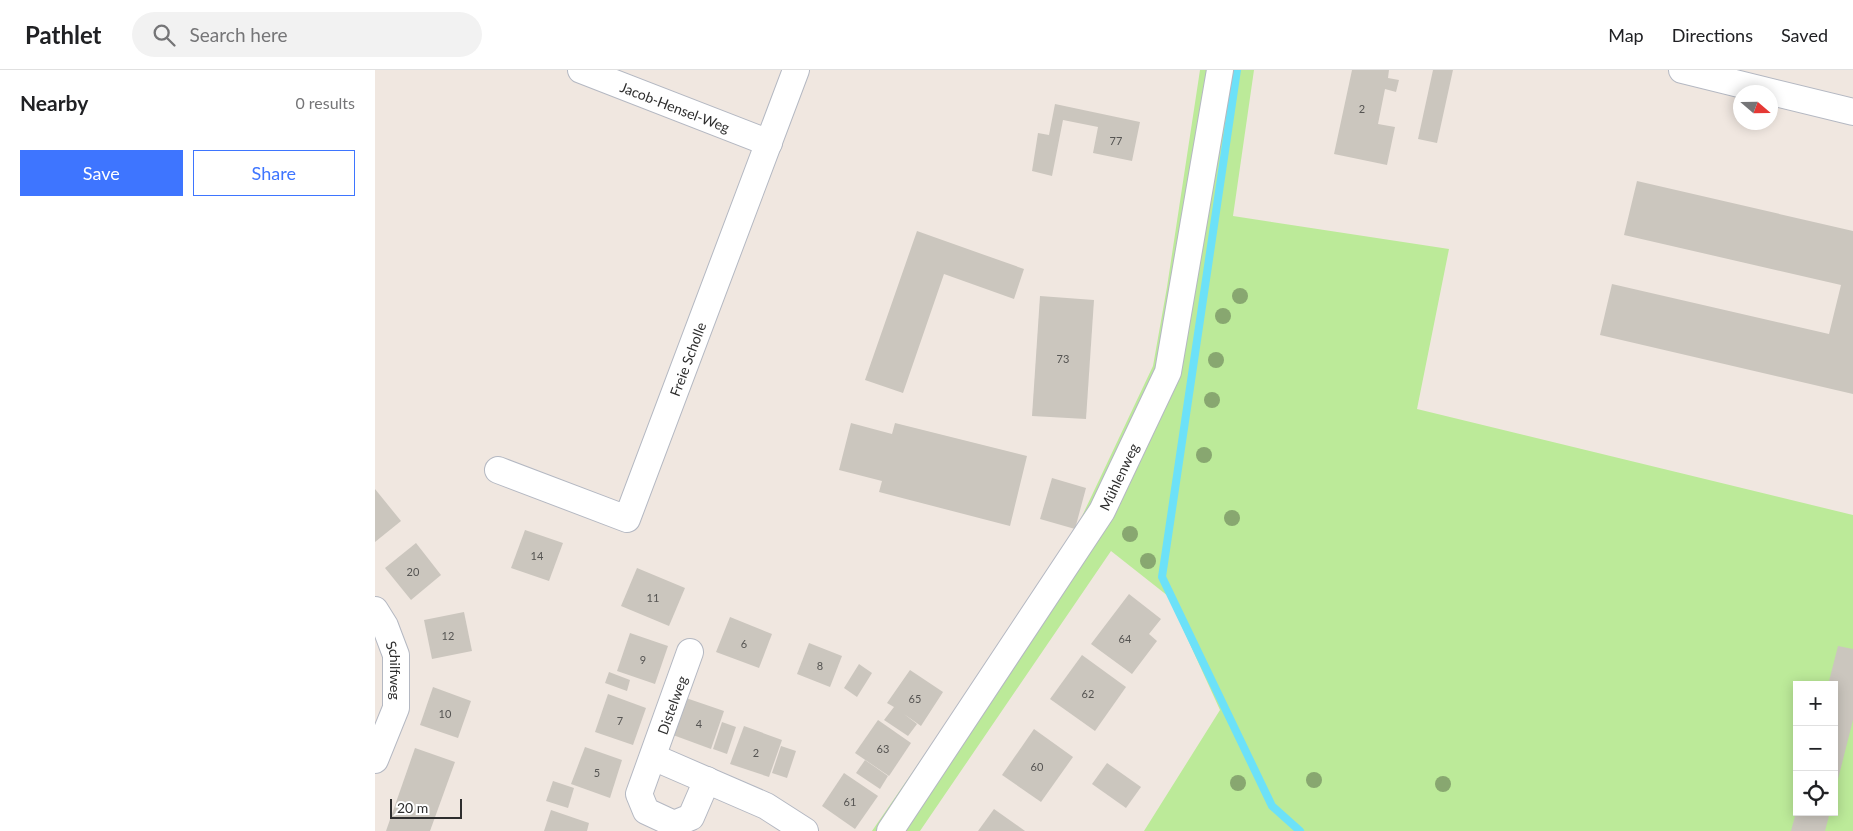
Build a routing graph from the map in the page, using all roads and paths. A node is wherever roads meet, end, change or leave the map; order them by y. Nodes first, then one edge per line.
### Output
1 (581, 70) edge
2 (796, 70) edge
3 (1220, 70) edge
4 (1682, 70) edge
5 (1853, 112) edge
6 (769, 143) junction
7 (498, 470) dead end
8 (375, 610) edge
9 (691, 652) dead end
10 (653, 757) junction
11 (375, 760) edge
12 (707, 780) junction
13 (805, 831) edge
14 (890, 831) edge

1 - 6 street, Jacob-Hensel-Weg
2 - 6 street, Freie Scholle
3 - 14 street, Mühlenweg
4 - 5 street
6 - 7 street, Freie Scholle
8 - 11 street, Schilfweg
9 - 10 street, Distelweg
10 - 12 street
10 - 12 street, Distelweg
12 - 13 street

